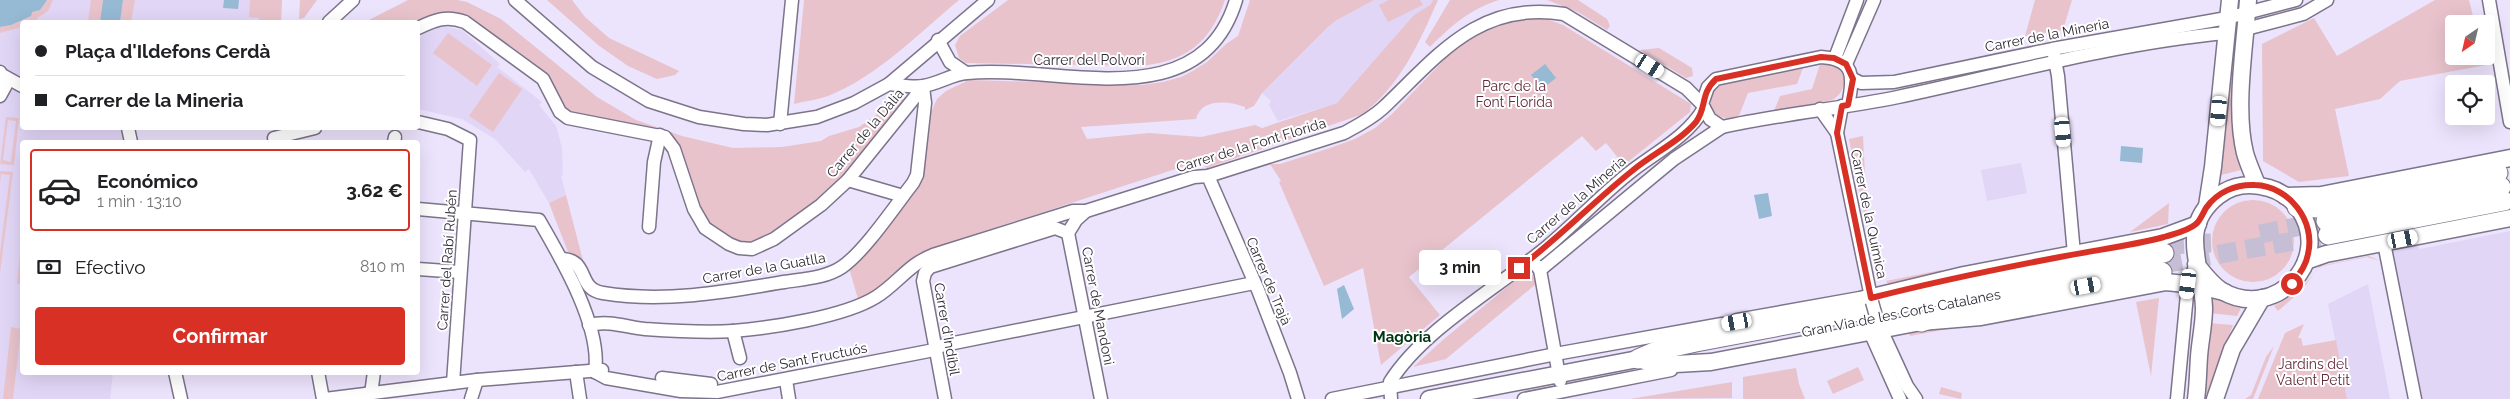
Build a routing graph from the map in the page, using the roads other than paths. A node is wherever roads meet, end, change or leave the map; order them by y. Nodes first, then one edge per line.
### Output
1 (353, 0) edge
2 (515, 0) edge
3 (792, 0) edge
4 (988, 0) edge
5 (1236, 0) edge
6 (1857, 0) edge
7 (1874, 0) edge
8 (2230, 0) edge
9 (2296, 0) edge
10 (2327, 0) edge
11 (2489, 0) edge
12 (2248, 6) edge
13 (331, 20) edge
14 (2227, 25) junction
15 (420, 27) edge
16 (2246, 29) junction
17 (938, 40) junction
18 (2052, 49) junction
19 (1840, 61) junction
20 (2056, 62) junction
21 (2506, 72) edge
22 (966, 73) junction
23 (2, 74) edge
24 (1853, 79) junction
25 (889, 84) junction
26 (20, 85) edge
27 (1708, 86) junction
28 (20, 87) edge
29 (923, 87) junction
30 (1688, 90) junction
31 (2, 93) edge
32 (1845, 105) junction
33 (1703, 106) junction
34 (1820, 109) junction
35 (420, 122) edge
36 (2510, 122) edge
37 (780, 124) junction
38 (1722, 127) junction
39 (305, 130) edge
40 (1837, 133) junction
41 (660, 135) junction
42 (274, 136) edge
43 (2510, 158) edge
44 (1208, 176) junction
45 (848, 180) junction
46 (2257, 185) junction
47 (2503, 195) edge
48 (903, 196) junction
49 (2291, 201) junction
50 (2207, 206) junction
51 (420, 209) edge
52 (1086, 211) junction
53 (465, 214) junction
54 (2198, 224) junction
55 (649, 227) dead end
56 (2327, 228) tunnel mouth
57 (1068, 233) junction
58 (2384, 243) junction
59 (2074, 254) junction
60 (2163, 258) junction
61 (561, 259) junction
62 (1531, 259) junction
63 (2306, 261) junction
64 (2196, 264) junction
65 (930, 267) joint
66 (420, 269) edge
67 (1540, 270) junction
68 (460, 272) junction
69 (1254, 283) junction
70 (2194, 285) junction
71 (2224, 292) junction
72 (1891, 293) junction
73 (2262, 298) junction
74 (1872, 300) junction
75 (1086, 318) junction
76 (1737, 322) junction
77 (1921, 322) junction
78 (589, 325) junction
79 (1876, 329) junction
80 (733, 331) junction
81 (935, 347) junction
82 (1555, 354) junction
83 (740, 358) dead end
84 (1638, 359) junction
85 (1711, 362) junction
86 (576, 372) junction
87 (595, 372) junction
88 (1559, 374) junction
89 (176, 375) edge
90 (319, 375) edge
91 (374, 375) edge
92 (477, 380) junction
93 (786, 380) junction
94 (453, 383) junction
95 (371, 394) junction
96 (1390, 394) edge
97 (1565, 395) edge
98 (1918, 398) edge
99 (181, 399) edge
100 (324, 399) edge
101 (471, 399) edge
102 (580, 399) edge
103 (789, 399) edge
104 (945, 399) edge
105 (1101, 399) edge
106 (1298, 399) edge
107 (1332, 399) edge
108 (1429, 399) edge
109 (1524, 399) edge
110 (1900, 399) edge
111 (2176, 399) edge
112 (2196, 399) edge
113 (2215, 399) edge
114 (2415, 399) edge

1 - 13 street
2 - 37 street
3 - 37 street
4 - 17 street
5 - 22 street, Carrer del Polvorí
6 - 19 street
7 - 19 street
8 - 14 main road
9 - 12 street, Carrer de la Mineria
10 - 16 street
11 - 21 street
12 - 14 street, Carrer de la Mineria
12 - 16 main road
14 - 16 main road
14 - 18 street, Carrer de la Mineria
14 - 20 street, Carrer de la Mineria
14 - 50 main road
15 - 41 street
16 - 46 main road
17 - 22 street
17 - 25 street
18 - 20 street
18 - 24 street, Carrer de la Mineria
19 - 24 street
19 - 27 street
20 - 32 street, Carrer de la Mineria
20 - 59 street
21 - 36 street
22 - 29 street, Carrer del Polvorí
23 - 26 street
23 - 31 street
24 - 32 street, Carrer de la Química
25 - 29 street, Carrer del Polvorí
25 - 37 street
27 - 30 street
27 - 33 street, Carrer de la Mineria
28 - 31 street
29 - 45 street, Carrer de la Dàlia
29 - 48 street, Carrer de la Guatlla
30 - 33 street, Carrer de la Font Florida
30 - 44 street, Carrer de la Font Florida
32 - 34 street, Carrer de la Mineria
32 - 40 street, Carrer de la Química
33 - 38 street, Carrer de la Font Florida
33 - 62 street, Carrer de la Mineria
34 - 38 street, Carrer de la Mineria
34 - 40 street, Carrer de la Química
35 - 53 street, Carrer del Rabí Rubén
38 - 67 street
39 - 42 street
40 - 74 street, Carrer de la Química
41 - 45 street, Carrer de la Dàlia
41 - 55 street
43 - 49 main road
44 - 52 street, Carrer de la Font Florida
44 - 69 street, Carrer de Trajà
45 - 48 street
46 - 49 main road
46 - 50 main road
47 - 49 highway
47 - 56 highway
47 - 58 main road
48 - 61 street, Carrer de la Guatlla
49 - 63 main road
50 - 54 main road
51 - 53 street
52 - 57 street
52 - 80 street, Carrer de la Font Florida
53 - 61 street
53 - 68 street, Carrer del Rabí Rubén
54 - 59 main road
54 - 64 main road
57 - 65 street, Carrer de Mandoni
57 - 75 street, Carrer de Mandoni
58 - 63 main road
58 - 114 street
59 - 72 main road
60 - 72 highway
60 - 77 highway
60 - 84 highway, Gran Via de les Corts Catalanes
61 - 78 street
62 - 67 street
62 - 96 street, Carrer de la Mineria
63 - 73 main road
64 - 70 main road
64 - 71 main road
65 - 81 street, Carrer d'Indíbil
66 - 68 street
67 - 82 street
68 - 94 street, Carrer del Rabí Rubén
69 - 75 street, Carrer de Sant Fructuós
69 - 106 street, Carrer de Trajà
70 - 71 main road
70 - 77 main road
70 - 111 street
70 - 112 main road
71 - 73 main road
72 - 74 main road
73 - 113 main road
74 - 76 main road
74 - 79 street, Carrer de la Química, bridge
75 - 81 street, Carrer de Sant Fructuós
75 - 105 street, Carrer de Mandoni
76 - 82 street
76 - 84 main road
77 - 79 main road
78 - 80 street, Carrer de la Font Florida
78 - 87 street
79 - 85 main road
79 - 98 street
79 - 110 street
80 - 83 street
81 - 87 street, Carrer de Sant Fructuós
81 - 93 street, Carrer de Sant Fructuós
81 - 104 street, Carrer d'Indíbil
82 - 88 street
82 - 96 street
84 - 85 main road
84 - 88 main road, Gran Via de les Corts Catalanes
85 - 97 street
86 - 87 street, Carrer de Sant Fructuós
86 - 92 street, Carrer de Sant Fructuós
86 - 102 street
87 - 93 street, Carrer de Sant Fructuós
88 - 97 street
88 - 108 main road, Gran Via de les Corts Catalanes
89 - 99 street
90 - 100 street
91 - 95 street
92 - 94 street, Carrer de Sant Fructuós
92 - 101 street
93 - 103 street
94 - 95 street, Carrer de Sant Fructuós
95 - 100 street, Carrer de Sant Fructuós
96 - 107 street
97 - 109 street

